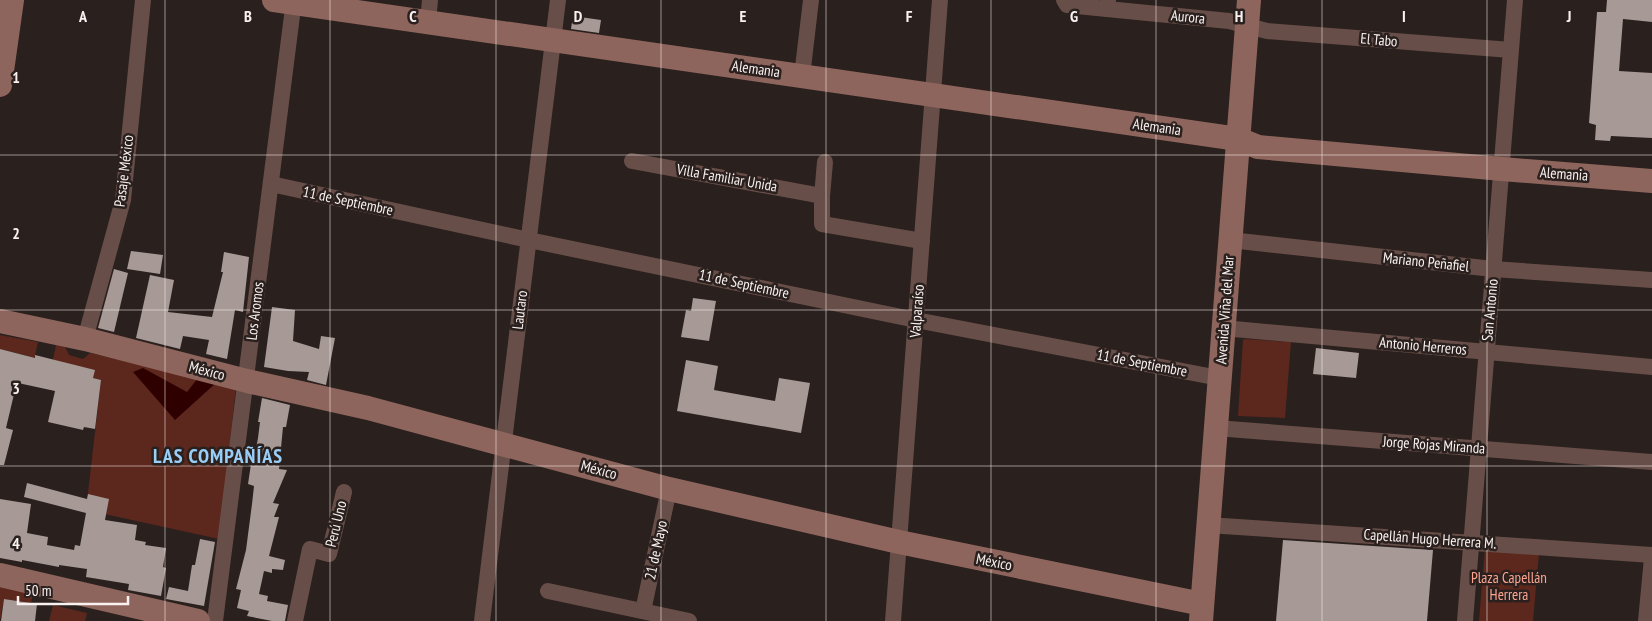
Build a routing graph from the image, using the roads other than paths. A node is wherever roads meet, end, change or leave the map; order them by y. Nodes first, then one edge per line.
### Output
1 (12, 0) edge
2 (143, 0) edge
3 (558, 0) edge
4 (811, 0) edge
5 (940, 0) edge
6 (1064, 0) edge
7 (1249, 0) edge
8 (1515, 0) edge
9 (287, 1) edge
10 (1108, 4) edge
11 (429, 11) edge
12 (1247, 26) junction
13 (553, 42) junction
14 (1511, 50) junction
15 (802, 76) junction
16 (0, 84) edge
17 (933, 94) junction
18 (1238, 139) junction
19 (632, 161) dead end
20 (1502, 161) junction
21 (825, 162) dead end
22 (1652, 165) edge
23 (1652, 181) edge
24 (271, 184) junction
25 (822, 196) junction
26 (529, 240) junction
27 (1230, 240) junction
28 (922, 242) junction
29 (1493, 269) junction
30 (1652, 280) edge
31 (916, 320) junction
32 (0, 321) edge
33 (1223, 328) junction
34 (85, 339) junction
35 (1487, 352) junction
36 (1652, 367) edge
37 (1219, 378) junction
38 (247, 381) junction
39 (1216, 428) junction
40 (503, 443) junction
41 (1479, 448) junction
42 (1652, 462) edge
43 (669, 489) junction
44 (344, 492) dead end
45 (1208, 524) junction
46 (899, 542) junction
47 (1471, 542) junction
48 (1652, 557) edge
49 (0, 575) edge
50 (548, 591) dead end
51 (643, 611) junction
52 (1201, 612) edge
53 (198, 621) edge
54 (215, 621) edge
55 (295, 621) edge
56 (482, 621) edge
57 (690, 621) edge
58 (893, 621) edge
59 (1465, 621) edge
60 (1646, 621) edge

1 - 16 main road
2 - 34 street, Pasaje México
3 - 13 street, Lautaro
4 - 15 street
5 - 17 street, Valparaíso
6 - 10 street, Aurora
7 - 12 main road, Avenida Viña del Mar
8 - 14 street, San Antonio
9 - 11 main road, Alemania
9 - 24 street, Los Aromos
10 - 12 street, Aurora
11 - 13 main road, Alemania
12 - 14 street, El Tabo
12 - 18 main road, Avenida Viña del Mar
13 - 15 main road, Alemania
13 - 26 street, Lautaro
14 - 20 street, San Antonio
15 - 17 main road, Alemania
17 - 18 main road, Alemania
17 - 28 street, Valparaíso
18 - 20 main road, Alemania
18 - 27 main road, Avenida Viña del Mar
19 - 25 street, Villa Familiar Unida
20 - 22 main road, Alemania
20 - 23 main road, Alemania
20 - 29 street, San Antonio
21 - 25 street
24 - 26 street, 11 de Septiembre
24 - 38 street, Los Aromos
25 - 28 street
26 - 31 street, 11 de Septiembre
26 - 40 street, Lautaro
27 - 29 street, Mariano Peñafiel
27 - 33 main road, Avenida Viña del Mar
28 - 31 street, Valparaíso
29 - 30 street, Mariano Peñafiel
29 - 35 street, San Antonio
31 - 37 street, 11 de Septiembre
31 - 46 street, Valparaíso
32 - 34 main road, México
33 - 35 street, Antonio Herreros
33 - 37 main road, Avenida Viña del Mar
34 - 38 main road, México
35 - 36 street, Antonio Herreros
35 - 41 street, San Antonio
37 - 39 main road, Avenida Viña del Mar
38 - 40 main road, México
38 - 54 street, Los Aromos
39 - 41 street, Jorge Rojas Miranda
39 - 45 main road, Avenida Viña del Mar
40 - 43 main road, México
40 - 56 street, Lautaro
41 - 42 street, Jorge Rojas Miranda
41 - 47 street, San Antonio
43 - 46 main road, México
43 - 51 street, 21 de Mayo
44 - 55 street, Perú Uno
45 - 47 street, Capellán Hugo Herrera M.
45 - 52 main road, Avenida Viña del Mar
46 - 52 main road, México
46 - 58 street, Valparaíso
47 - 48 street, Capellán Hugo Herrera M.
47 - 59 street, San Antonio
48 - 60 street
49 - 53 main road
50 - 51 street
51 - 57 street

